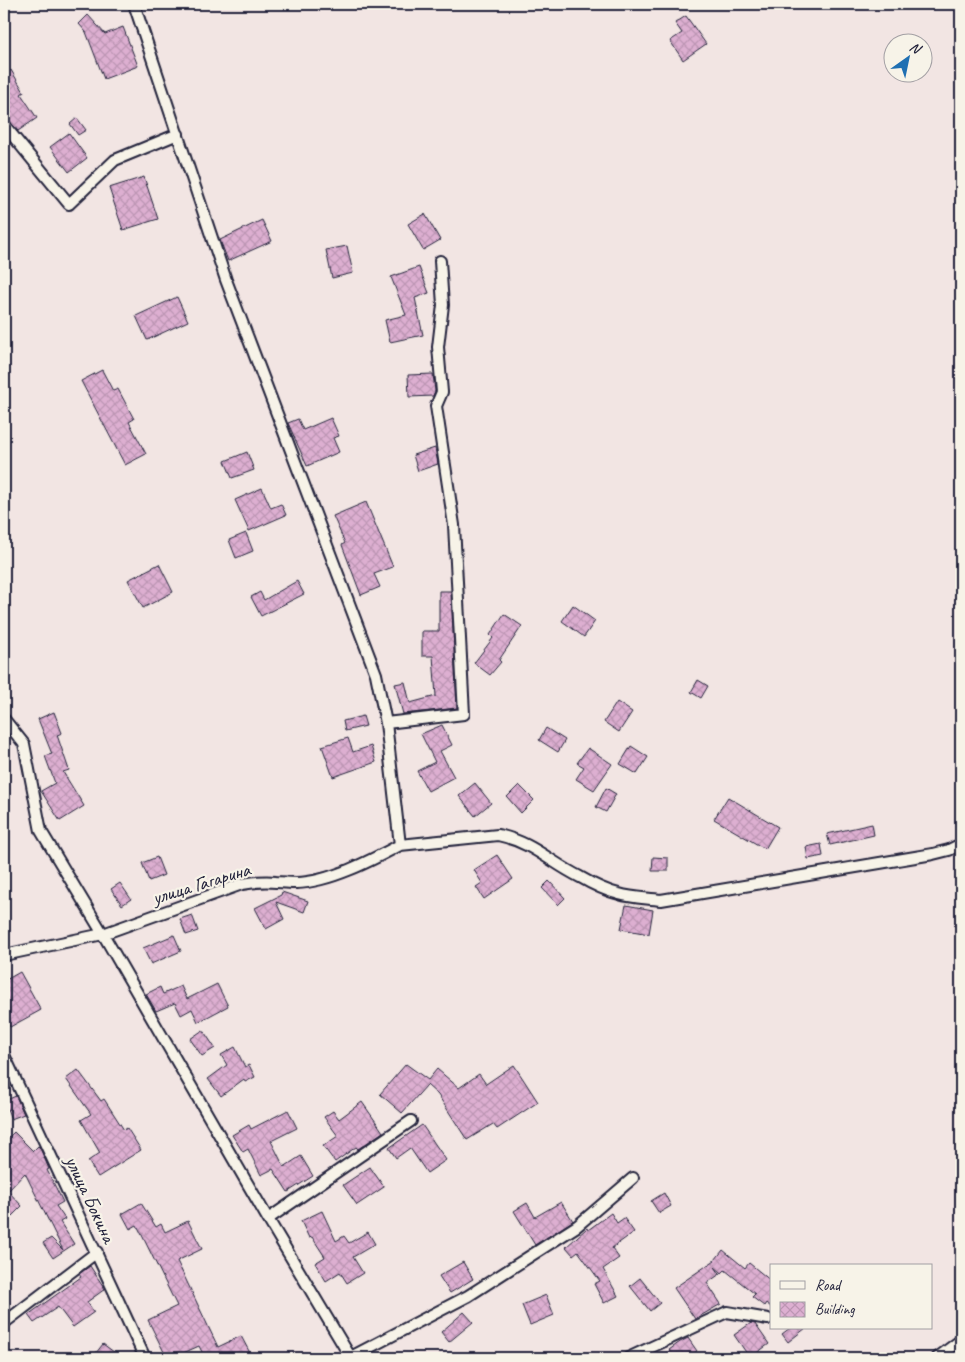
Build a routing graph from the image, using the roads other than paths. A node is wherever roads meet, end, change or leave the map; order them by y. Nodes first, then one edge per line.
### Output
1 (134, 4) edge
2 (4, 125) edge
3 (178, 134) junction
4 (440, 261) dead end
5 (4, 719) edge
6 (386, 723) junction
7 (400, 844) junction
8 (961, 844) edge
9 (103, 934) junction
10 (4, 956) edge
11 (4, 1055) edge
12 (411, 1121) dead end
13 (633, 1178) dead end
14 (268, 1219) junction
15 (97, 1252) junction
16 (768, 1319) dead end
17 (4, 1323) edge
18 (961, 1340) edge
19 (145, 1358) edge
20 (351, 1358) edge
21 (628, 1358) edge
22 (937, 1358) edge

1 - 3 street
2 - 3 street
3 - 6 street
4 - 6 street
5 - 9 street
6 - 7 street
7 - 8 street, улица Гагарина
7 - 9 street, улица Гагарина
9 - 10 street, улица Гагарина
9 - 14 street
11 - 15 street, улица Бокина
12 - 14 street
13 - 20 street
14 - 20 street
15 - 17 street
15 - 19 street, улица Бокина
16 - 21 street
18 - 22 street

